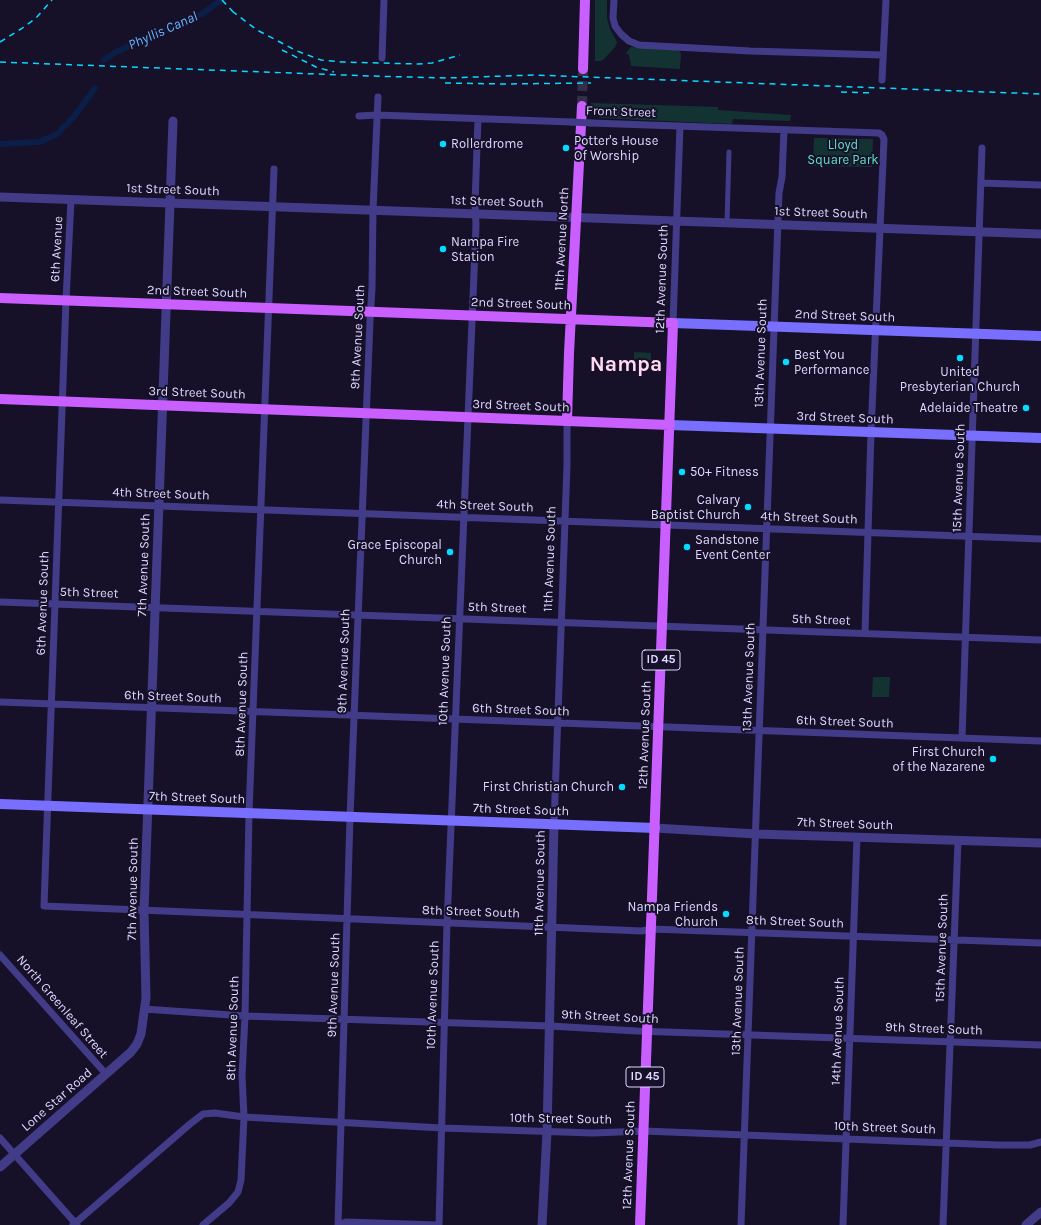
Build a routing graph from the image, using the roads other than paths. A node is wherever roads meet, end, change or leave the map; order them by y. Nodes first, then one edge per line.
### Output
1 (384, 0) edge
2 (585, 0) edge
3 (614, 0) edge
4 (886, 0) edge
5 (883, 55) junction
6 (382, 58) dead end
7 (583, 69) tunnel mouth
8 (882, 80) dead end
9 (378, 97) dead end
10 (582, 106) tunnel mouth
11 (377, 115) junction
12 (359, 116) dead end
13 (478, 119) junction
14 (173, 120) dead end
15 (680, 126) junction
16 (784, 130) junction
17 (982, 148) dead end
18 (729, 152) dead end
19 (274, 169) dead end
20 (981, 182) junction
21 (1041, 185) edge
22 (0, 197) edge
23 (71, 200) junction
24 (170, 203) junction
25 (272, 206) junction
26 (373, 210) junction
27 (475, 214) junction
28 (576, 218) junction
29 (677, 221) junction
30 (727, 223) junction
31 (778, 225) junction
32 (879, 228) junction
33 (980, 232) junction
34 (1041, 234) edge
35 (0, 298) edge
36 (66, 300) junction
37 (167, 304) junction
38 (268, 308) junction
39 (370, 311) junction
40 (472, 315) junction
41 (571, 319) junction
42 (673, 323) junction
43 (774, 326) junction
44 (875, 330) junction
45 (976, 333) junction
46 (1041, 336) edge
47 (0, 399) edge
48 (62, 401) junction
49 (163, 405) junction
50 (265, 409) junction
51 (367, 413) junction
52 (468, 417) junction
53 (567, 421) junction
54 (670, 425) junction
55 (770, 428) junction
56 (871, 432) junction
57 (973, 435) junction
58 (1041, 438) edge
59 (0, 500) edge
60 (59, 502) junction
61 (159, 506) junction
62 (261, 510) junction
63 (362, 514) junction
64 (464, 517) junction
65 (565, 520) junction
66 (666, 524) junction
67 (767, 528) junction
68 (868, 532) junction
69 (969, 536) junction
70 (1041, 539) edge
71 (0, 602) edge
72 (55, 604) junction
73 (156, 607) junction
74 (257, 611) junction
75 (358, 615) junction
76 (459, 618) junction
77 (561, 622) junction
78 (662, 625) junction
79 (763, 630) junction
80 (865, 633) junction
81 (965, 637) junction
82 (1041, 640) edge
83 (0, 702) edge
84 (51, 704) junction
85 (152, 708) junction
86 (253, 712) junction
87 (354, 716) junction
88 (455, 719) junction
89 (558, 723) junction
90 (658, 727) junction
91 (759, 731) junction
92 (962, 738) junction
93 (1041, 741) edge
94 (0, 804) edge
95 (47, 805) junction
96 (148, 809) junction
97 (249, 813) junction
98 (350, 817) junction
99 (451, 821) junction
100 (554, 824) junction
101 (655, 828) junction
102 (756, 834) junction
103 (857, 837) junction
104 (958, 841) junction
105 (1041, 843) edge
106 (44, 906) joint
107 (144, 911) junction
108 (248, 915) junction
109 (348, 919) junction
110 (447, 923) junction
111 (552, 927) junction
112 (651, 929) junction
113 (752, 933) junction
114 (853, 937) junction
115 (954, 940) junction
116 (1041, 943) edge
117 (0, 955) edge
118 (144, 1009) junction
119 (245, 1016) junction
120 (344, 1019) junction
121 (444, 1023) junction
122 (550, 1026) junction
123 (647, 1030) junction
124 (749, 1034) junction
125 (849, 1038) junction
126 (950, 1042) junction
127 (1041, 1045) edge
128 (131, 1052) joint
129 (106, 1074) junction
130 (244, 1117) junction
131 (342, 1122) junction
132 (442, 1128) junction
133 (644, 1131) junction
134 (547, 1132) junction
135 (744, 1135) junction
136 (0, 1138) edge
137 (846, 1139) junction
138 (1041, 1142) edge
139 (946, 1143) junction
140 (14, 1154) junction
141 (0, 1167) edge
142 (1041, 1212) edge
143 (75, 1224) edge
144 (202, 1225) edge
145 (339, 1225) edge
146 (437, 1225) edge
147 (542, 1225) edge
148 (640, 1225) edge
149 (741, 1225) edge
150 (843, 1225) edge
151 (944, 1225) edge
152 (1026, 1225) edge

1 - 6 street
2 - 7 main road
3 - 5 street
4 - 5 street
5 - 8 street
9 - 11 street, 9th Avenue South
10 - 28 main road, 11th Avenue North
11 - 12 street, Front Street
11 - 13 street, Front Street
11 - 26 street, 9th Avenue South
13 - 15 street, Front Street, bridge
13 - 27 street, 10th Avenue South
14 - 24 street, 7th Avenue South
15 - 16 street, Front Street
15 - 29 street, 12th Avenue South
16 - 31 street, 13th Avenue South
16 - 32 street, Front Street
17 - 20 street, 15th Avenue South
18 - 30 street
19 - 25 street, 8th Avenue South
20 - 21 street
20 - 33 street, 15th Avenue South
22 - 23 street, 1st Street South
23 - 24 street, 1st Street South
23 - 36 street, 6th Avenue
24 - 25 street, 1st Street South
24 - 37 street, 7th Avenue South
25 - 26 street, 1st Street South
25 - 38 street, 8th Avenue South
26 - 27 street, 1st Street South
26 - 39 street, 9th Avenue South
27 - 28 street, 1st Street South
27 - 40 street, 10th Avenue South
28 - 29 street, 1st Street South
28 - 41 main road, 11th Avenue North
29 - 30 street, 1st Street South
29 - 42 street, 12th Avenue South
30 - 31 street, 1st Street South
31 - 32 street, 1st Street South
31 - 43 street, 13th Avenue South
32 - 33 street, 1st Street South
32 - 44 street
33 - 34 street, 1st Street South
33 - 45 street, 15th Avenue South
35 - 36 main road, 2nd Street South
36 - 37 main road, 2nd Street South
36 - 48 street, 6th Avenue South
37 - 38 main road, 2nd Street South
37 - 49 street, 7th Avenue South
38 - 39 main road, 2nd Street South
38 - 50 street, 8th Avenue South
39 - 40 main road, 2nd Street South
39 - 51 street, 9th Avenue South
40 - 41 main road, 2nd Street South
40 - 52 street, 10th Avenue South
41 - 42 main road, 2nd Street South
41 - 53 main road, 11th Avenue North
42 - 43 main road, 2nd Street South
42 - 54 main road, 12th Avenue South
43 - 44 main road, 2nd Street South
43 - 55 street, 13th Avenue South
44 - 45 main road, 2nd Street South
44 - 56 street
45 - 46 main road, 2nd Street South
45 - 57 street, 15th Avenue South
47 - 48 main road, 3rd Street South
48 - 49 main road, 3rd Street South
48 - 60 street, 6th Avenue South
49 - 50 main road, 3rd Street South
49 - 61 street, 7th Avenue South
50 - 51 main road, 3rd Street South
50 - 62 street, 8th Avenue South
51 - 52 main road, 3rd Street South
51 - 63 street, 9th Avenue South
52 - 53 main road, 3rd Street South
52 - 64 street, 10th Avenue South
53 - 54 main road, 3rd Street South
53 - 65 street, 11th Avenue South
54 - 55 main road, 3rd Street South
54 - 66 main road, 12th Avenue South / ID 45
55 - 56 main road, 3rd Street South
55 - 67 street, 13th Avenue South
56 - 57 main road, 3rd Street South
56 - 68 street
57 - 58 main road, 3rd Street South
57 - 69 street, 15th Avenue South
59 - 60 street, 4th Street South
60 - 61 street, 4th Street South
60 - 72 street, 6th Avenue South
61 - 62 street, 4th Street South
61 - 73 street, 7th Avenue South
62 - 63 street, 4th Street South
62 - 74 street, 8th Avenue South
63 - 64 street, 4th Street South
63 - 75 street, 9th Avenue South
64 - 65 street, 4th Street South
64 - 76 street, 10th Avenue South
65 - 66 street, 4th Street South
65 - 77 street, 11th Avenue South
66 - 67 street, 4th Street South
66 - 78 main road, 12th Avenue South / ID 45
67 - 68 street, 4th Street South
67 - 79 street, 13th Avenue South
68 - 69 street, 4th Street South
68 - 80 street
69 - 70 street, 4th Street South
69 - 81 street, 15th Avenue South
71 - 72 street, 5th Street
72 - 73 street, 5th Street
72 - 84 street, 6th Avenue South
73 - 74 street, 5th Street
73 - 85 street, 7th Avenue South
74 - 75 street, 5th Street
74 - 86 street, 8th Avenue South
75 - 76 street, 5th Street
75 - 87 street, 9th Avenue South
76 - 77 street, 5th Street
76 - 88 street, 10th Avenue South
77 - 78 street, 5th Street
77 - 89 street, 11th Avenue South
78 - 79 street, 5th Street
78 - 90 main road, 12th Avenue South / ID 45
79 - 80 street, 5th Street
79 - 91 street, 13th Avenue South
80 - 81 street, 5th Street
81 - 82 street, 5th Street
81 - 92 street, 15th Avenue South
83 - 84 street, 6th Street South
84 - 85 street, 6th Street South
84 - 95 street, 6th Avenue South
85 - 86 street, 6th Street South
85 - 96 street, 7th Avenue South
86 - 87 street, 6th Street South
86 - 97 street, 8th Avenue South
87 - 88 street, 6th Street South
87 - 98 street, 9th Avenue South
88 - 89 street, 6th Street South
88 - 99 street, 10th Avenue South
89 - 90 street, 6th Street South
89 - 100 street, 11th Avenue South
90 - 91 street, 6th Street South
90 - 101 main road, 12th Avenue South / ID 45
91 - 92 street, 6th Street South
91 - 102 street, 13th Avenue South
92 - 93 street, 6th Street South
94 - 95 main road, 7th Street South
95 - 96 main road, 7th Street South
95 - 106 street, 6th Avenue South
96 - 97 main road, 7th Street South
96 - 107 street, 7th Avenue South
97 - 98 main road, 7th Street South
97 - 108 street, 8th Avenue South
98 - 99 main road, 7th Street South
98 - 109 street, 9th Avenue South
99 - 100 main road, 7th Street South
99 - 110 street, 10th Avenue South
100 - 101 main road, 7th Street South
100 - 111 street, 11th Avenue South
101 - 102 street, 7th Street South
101 - 112 main road, 12th Avenue South / ID 45
102 - 103 street, 7th Street South
102 - 113 street, 13th Avenue South
103 - 104 street, 7th Street South
103 - 114 street, 14th Avenue South
104 - 105 street, 7th Street South
104 - 115 street, 15th Avenue South
106 - 107 street, 8th Street South
107 - 108 street, 8th Street South
107 - 118 street, 7th Avenue South
108 - 109 street, 8th Street South
108 - 119 street, 8th Avenue South
109 - 110 street, 8th Street South
109 - 120 street, 9th Avenue South
110 - 111 street, 8th Street South
110 - 121 street, 10th Avenue South
111 - 112 street, 8th Street South
111 - 122 street, 11th Avenue South
112 - 113 street, 8th Street South
112 - 123 main road, 12th Avenue South / ID 45
113 - 114 street, 8th Street South
113 - 124 street, 13th Avenue South
114 - 115 street, 8th Street South
114 - 125 street, 14th Avenue South
115 - 116 street, 8th Street South
115 - 126 street, 15th Avenue South
117 - 129 street, North Greenleaf Street
118 - 119 street, 9th Street South
118 - 128 street, 7th Avenue South
119 - 120 street, 9th Street South
119 - 130 street, 8th Avenue South
120 - 121 street, 9th Street South
120 - 131 street, 9th Avenue South
121 - 122 street, 9th Street South
121 - 132 street, 10th Avenue South
122 - 123 street, 9th Street South
122 - 134 street, 11th Avenue South
123 - 124 street, 9th Street South
123 - 133 main road, 12th Avenue South / ID 45
124 - 125 street, 9th Street South
124 - 135 street, 13th Avenue South
125 - 126 street, 9th Street South
125 - 137 street, 14th Avenue South
126 - 127 street, 9th Street South
126 - 139 street, 15th Avenue South
128 - 129 street, Lone Star Road
129 - 140 street, Lone Star Road
130 - 131 street, 10th Street South
130 - 143 street, 10th Street South
130 - 144 street, 8th Avenue South
131 - 132 street, 10th Street South
131 - 145 street, 9th Avenue South
132 - 134 street, 10th Street South
132 - 146 street, 10th Avenue South
133 - 134 street, 10th Street South
133 - 135 street, 10th Street South
133 - 148 main road, 12th Avenue South / ID 45
134 - 147 street, 11th Avenue South
135 - 137 street, 10th Street South
135 - 149 street, 13th Avenue South
136 - 140 street
137 - 139 street, 10th Street South
137 - 150 street, 14th Avenue South
138 - 139 street, 10th Street South
139 - 151 street, 15th Avenue South
140 - 141 street, Lone Star Road
140 - 143 street
142 - 152 street
145 - 146 street

